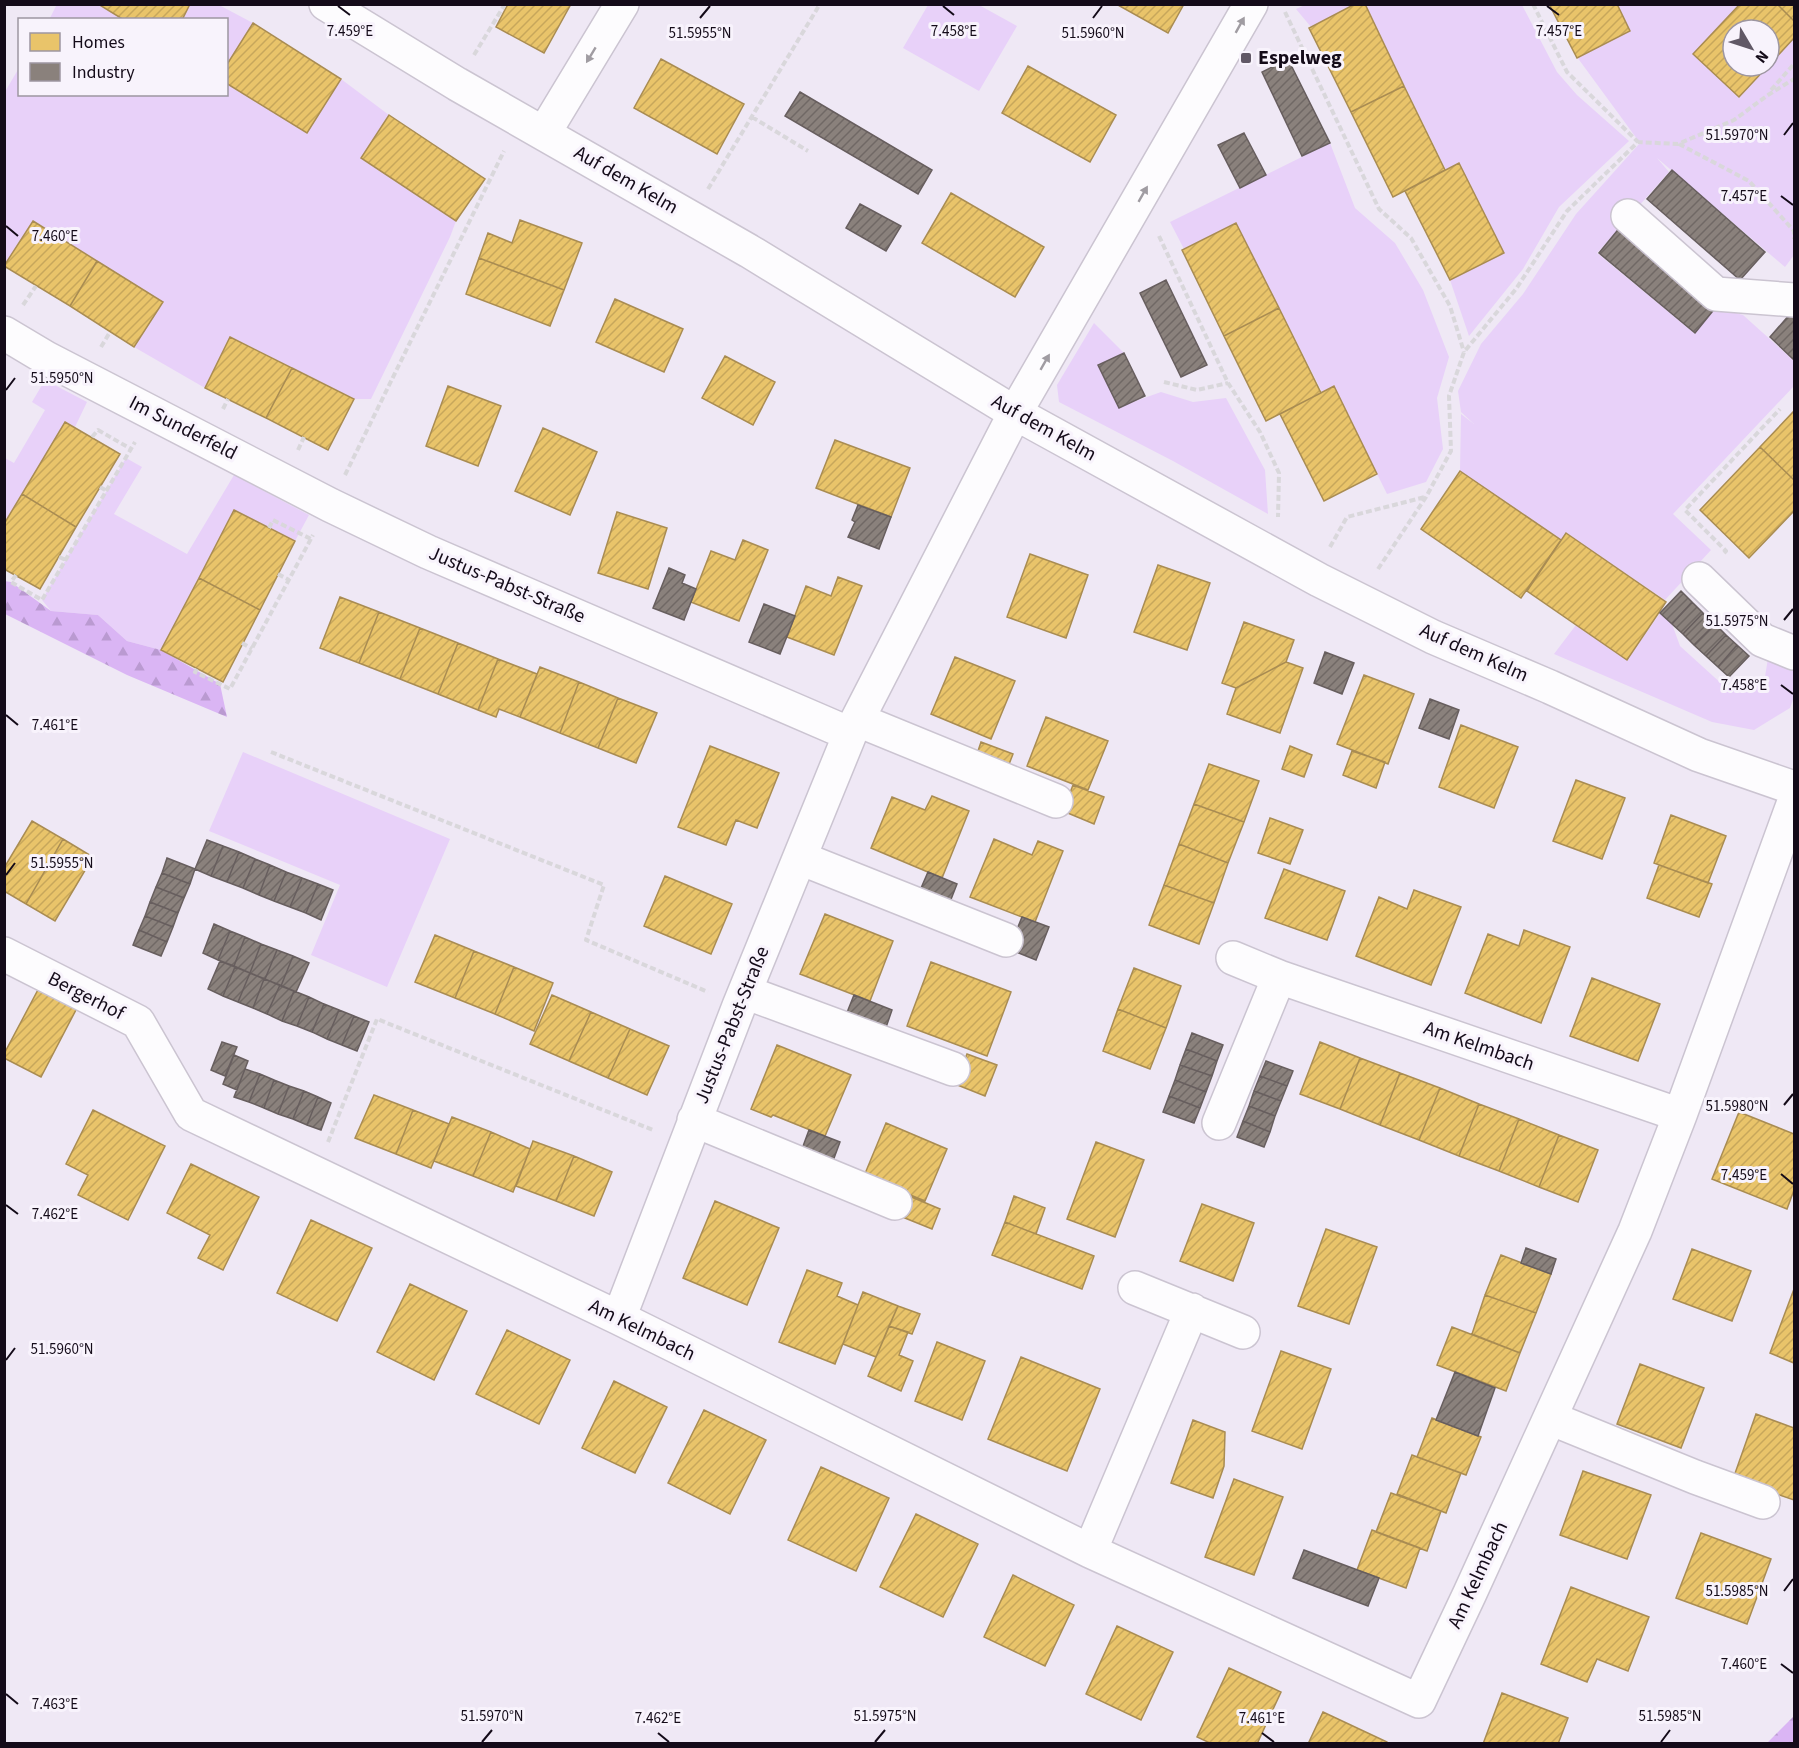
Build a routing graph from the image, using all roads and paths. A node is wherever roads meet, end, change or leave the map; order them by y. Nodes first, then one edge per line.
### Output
1 (326, 4) edge
2 (505, 4) edge
3 (622, 4) edge
4 (820, 4) edge
5 (1533, 4) edge
6 (1266, 7) edge
7 (1794, 64) edge
8 (1794, 79) edge
9 (457, 84) junction
10 (1768, 95) junction
11 (752, 117) junction
12 (532, 126) junction
13 (1638, 142) junction
14 (1678, 144) junction
15 (808, 151) dead end
16 (1140, 198) junction
17 (1628, 216) dead end
18 (691, 218) junction
19 (1794, 230) edge
20 (1794, 239) edge
21 (1794, 300) edge
22 (4, 333) edge
23 (1464, 352) junction
24 (1164, 382) dead end
25 (1228, 383) junction
26 (1780, 409) dead end
27 (151, 412) junction
28 (1015, 412) junction
29 (92, 437) dead end
30 (131, 449) junction
31 (100, 487) dead end
32 (107, 491) junction
33 (1426, 497) junction
34 (330, 505) junction
35 (269, 528) dead end
36 (311, 539) junction
37 (1276, 556) junction
38 (59, 557) dead end
39 (66, 560) junction
40 (278, 574) dead end
41 (16, 575) dead end
42 (1313, 577) junction
43 (1699, 579) joint
44 (289, 580) junction
45 (1359, 600) junction
46 (242, 643) dead end
47 (252, 649) junction
48 (1794, 653) edge
49 (197, 669) dead end
50 (854, 727) junction
51 (271, 752) dead end
52 (1794, 788) edge
53 (1056, 801) dead end
54 (1794, 802) edge
55 (800, 858) junction
56 (1006, 940) dead end
57 (4, 954) edge
58 (1233, 958) dead end
59 (1279, 976) junction
60 (742, 999) junction
61 (953, 1069) dead end
62 (191, 1114) joint
63 (1680, 1115) junction
64 (1219, 1123) dead end
65 (691, 1132) junction
66 (315, 1173) junction
67 (895, 1203) dead end
68 (1135, 1288) dead end
69 (1192, 1311) junction
70 (619, 1318) junction
71 (1243, 1332) dead end
72 (1550, 1418) junction
73 (1763, 1502) dead end
74 (1090, 1551) junction

1 - 9 street, Auf dem Kelm
2 - 9 path
3 -> 12 street
4 - 11 path
5 - 13 path
16 -> 6 street
6 - 23 path
7 - 10 path
8 - 10 path
9 - 12 street, Auf dem Kelm
10 - 14 path
11 - 15 path
11 - 18 path
12 - 18 street, Auf dem Kelm
12 - 34 path
13 - 14 path
13 - 23 path
14 - 19 path
16 - 25 path
28 -> 16 street
17 - 21 street
18 - 28 street, Auf dem Kelm
19 - 20 path
22 - 27 street, Im Sunderfeld
23 - 33 path
24 - 25 path
25 - 37 path
26 - 43 path
27 - 30 path
27 - 34 street, Im Sunderfeld
28 - 37 street, Auf dem Kelm
28 - 50 street, Justus-Pabst-Straße
29 - 30 path
30 - 32 path
31 - 32 path
32 - 39 path
33 - 42 path
33 - 45 path
34 - 36 path
34 - 50 street, Justus-Pabst-Straße
35 - 36 path
36 - 44 path
37 - 42 street, Auf dem Kelm
38 - 39 path
39 - 41 path
40 - 44 path
42 - 45 street, Auf dem Kelm
43 - 48 street
44 - 47 path
45 - 52 street, Auf dem Kelm
46 - 47 path
47 - 49 path
50 - 53 street
50 - 55 street, Justus-Pabst-Straße
51 - 60 path
54 - 63 street, Am Kelmbach
55 - 56 street
55 - 60 street, Justus-Pabst-Straße
57 - 62 street, Bergerhof
58 - 59 street, Am Kelmbach
59 - 63 street, Am Kelmbach
59 - 64 street
60 - 61 street
60 - 65 street, Justus-Pabst-Straße
62 - 66 street, Am Kelmbach
63 - 72 street, Am Kelmbach
65 - 66 path
65 - 67 street
65 - 70 street, Justus-Pabst-Straße
66 - 70 street, Am Kelmbach
68 - 69 street
69 - 71 street
69 - 74 street
70 - 74 street, Am Kelmbach
72 - 73 street
72 - 74 street, Am Kelmbach

